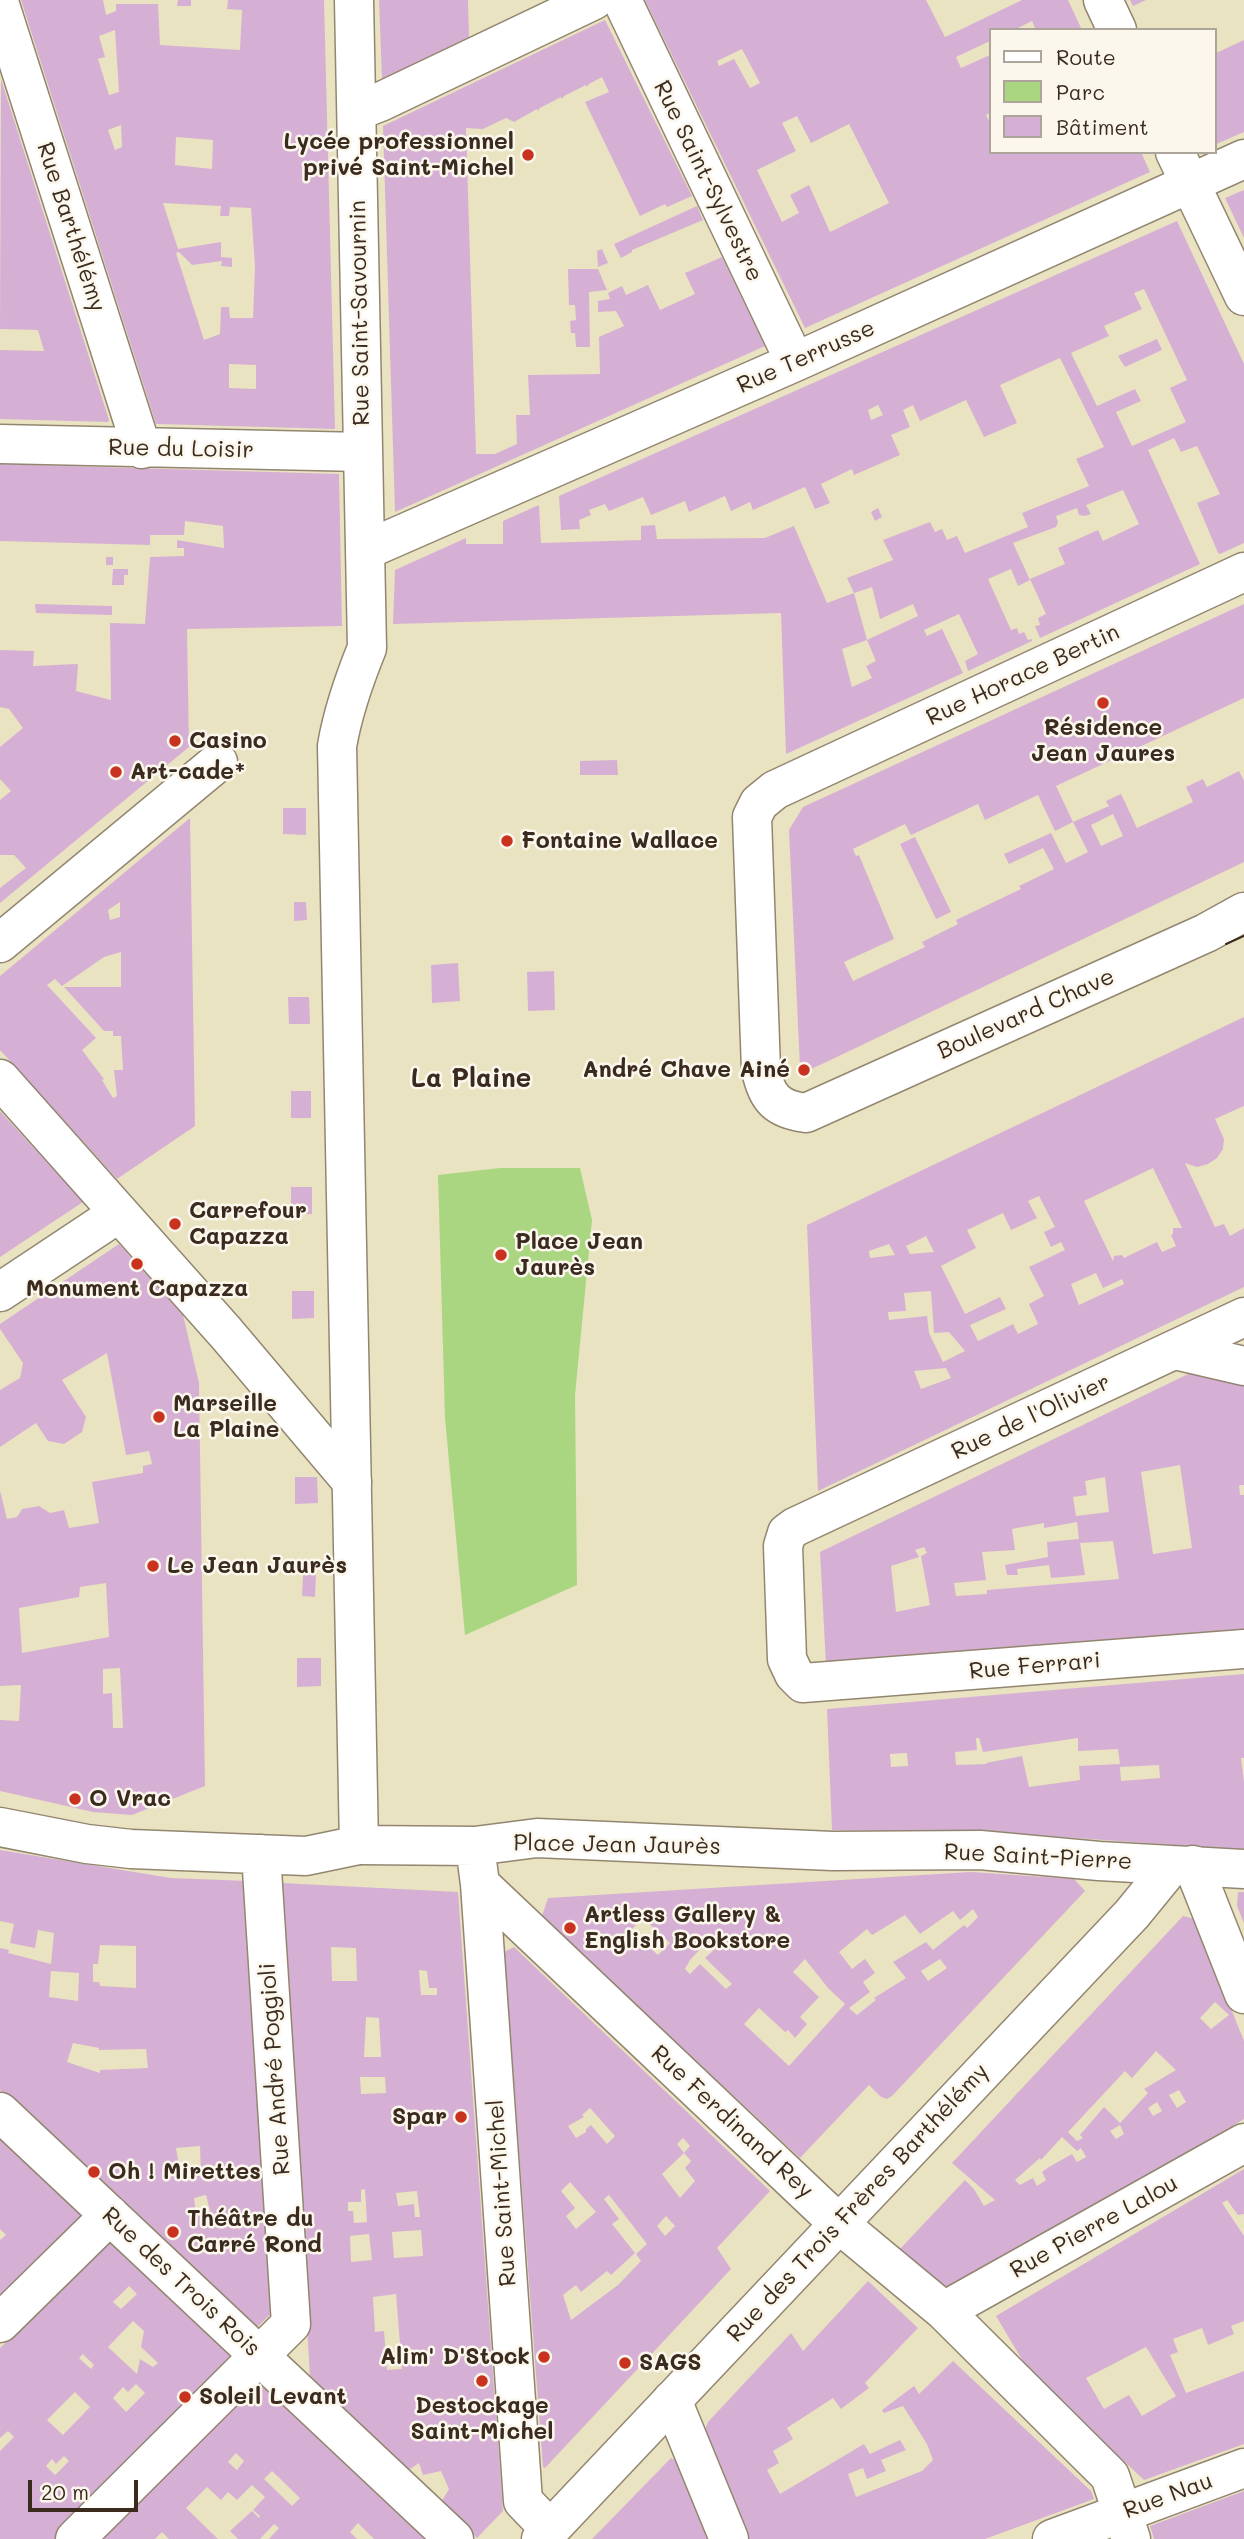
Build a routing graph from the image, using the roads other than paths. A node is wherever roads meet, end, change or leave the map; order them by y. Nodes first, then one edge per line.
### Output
1 (354, 0) edge
2 (594, 0) edge
3 (622, 0) edge
4 (1102, 0) edge
5 (0, 5) edge
6 (1116, 28) edge
7 (357, 111) junction
8 (1244, 159) edge
9 (1183, 168) edge
10 (1244, 296) edge
11 (795, 362) junction
12 (0, 444) edge
13 (142, 449) junction
14 (362, 452) junction
15 (366, 550) junction
16 (1244, 572) edge
17 (218, 762) dead end
18 (1244, 912) edge
19 (0, 943) edge
20 (0, 1079) edge
21 (806, 1113) joint
22 (119, 1213) junction
23 (0, 1292) edge
24 (1244, 1317) edge
25 (1175, 1350) junction
26 (1244, 1366) edge
27 (352, 1482) junction
28 (1244, 1649) edge
29 (826, 1683) joint
30 (0, 1827) edge
31 (359, 1845) junction
32 (475, 1846) junction
33 (832, 1852) joint
34 (249, 1854) junction
35 (1182, 1865) junction
36 (1244, 1869) edge
37 (480, 1884) junction
38 (1244, 1994) edge
39 (0, 2112) edge
40 (1244, 2143) edge
41 (110, 2215) junction
42 (838, 2223) junction
43 (944, 2311) junction
44 (0, 2323) edge
45 (259, 2356) junction
46 (673, 2400) junction
47 (1244, 2468) edge
48 (1127, 2526) edge
49 (545, 2534) edge
50 (75, 2539) edge
51 (454, 2539) edge
52 (729, 2539) edge
53 (1052, 2539) edge

1 - 7 street, Rue Saint-Savournin
2 - 7 street
3 - 11 street, Rue Saint-Sylvestre
4 - 6 street
5 - 13 street, Rue Barthélémy
7 - 14 street, Rue Saint-Savournin
8 - 9 street, Rue Terrusse
9 - 10 street
9 - 11 street, Rue Terrusse
11 - 15 street, Rue Terrusse
12 - 13 street, Rue du Loisir
13 - 14 street, Rue du Loisir
14 - 15 street, Rue Saint-Savournin
15 - 27 street, Rue Saint-Savournin
16 - 21 street, Rue Horace Bertin
17 - 19 street
18 - 21 street, Boulevard Chave
20 - 22 street
22 - 23 street
22 - 27 street
24 - 25 street, Rue de l'Olivier
25 - 26 street
25 - 29 street, Rue de l'Olivier
27 - 31 street
28 - 29 street, Rue Ferrari
30 - 34 street, Place Jean Jaurès
31 - 32 street, Place Jean Jaurès
31 - 34 street, Place Jean Jaurès
32 - 33 street, Place Jean Jaurès
32 - 37 street, Rue Saint-Michel
33 - 35 street, Rue Saint-Pierre
34 - 45 street, Rue André Poggioli
35 - 36 street, Rue Saint-Pierre
35 - 38 street
35 - 42 street, Rue des Trois Frères Barthélémy
37 - 42 street, Rue Ferdinand Rey
37 - 49 street, Rue Saint-Michel
39 - 41 street, Rue des Trois Rois
40 - 43 street, Rue Pierre Lalou
41 - 44 street
41 - 45 street, Rue des Trois Rois
42 - 43 street, Rue Ferdinand Rey
42 - 46 street, Rue des Trois Frères Barthélémy
43 - 48 street, Rue Ferdinand Rey
45 - 50 street, Rue André Poggioli
45 - 51 street, Rue des Trois Rois
46 - 49 street, Rue des Trois Frères Barthélémy
46 - 52 street
47 - 48 street, Rue Nau
48 - 53 street, Rue Nau

